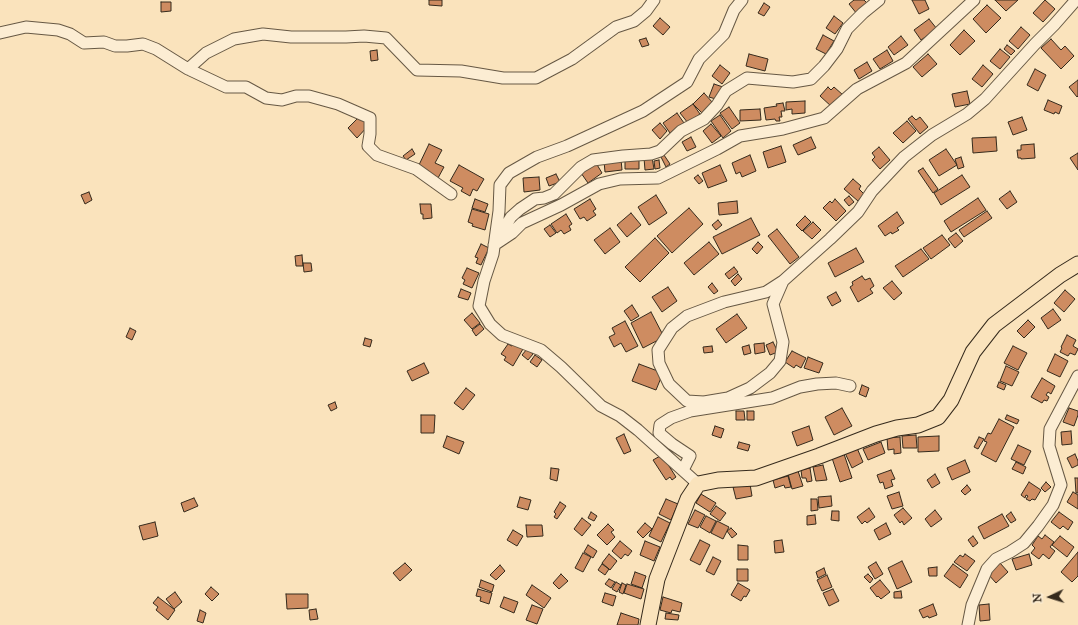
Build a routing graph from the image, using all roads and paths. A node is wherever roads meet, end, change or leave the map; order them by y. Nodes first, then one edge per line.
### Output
1 (654, 0) edge
2 (742, 0) edge
3 (879, 0) edge
4 (974, 0) edge
5 (1076, 0) edge
6 (0, 33) edge
7 (188, 69) junction
8 (451, 194) dead end
9 (494, 245) junction
10 (1078, 264) edge
11 (783, 281) junction
12 (1078, 376) edge
13 (850, 386) dead end
14 (728, 398) junction
15 (690, 411) junction
16 (683, 470) junction
17 (698, 484) junction
18 (648, 625) edge
19 (968, 625) edge

1 - 7 street
2 - 9 street
3 - 9 street
4 - 9 street
5 - 11 street
6 - 7 street
7 - 8 street
9 - 16 street
10 - 17 highway
11 - 14 street
11 - 14 street
12 - 19 street
13 - 15 street
14 - 15 street
15 - 16 street
16 - 17 street
17 - 18 highway

